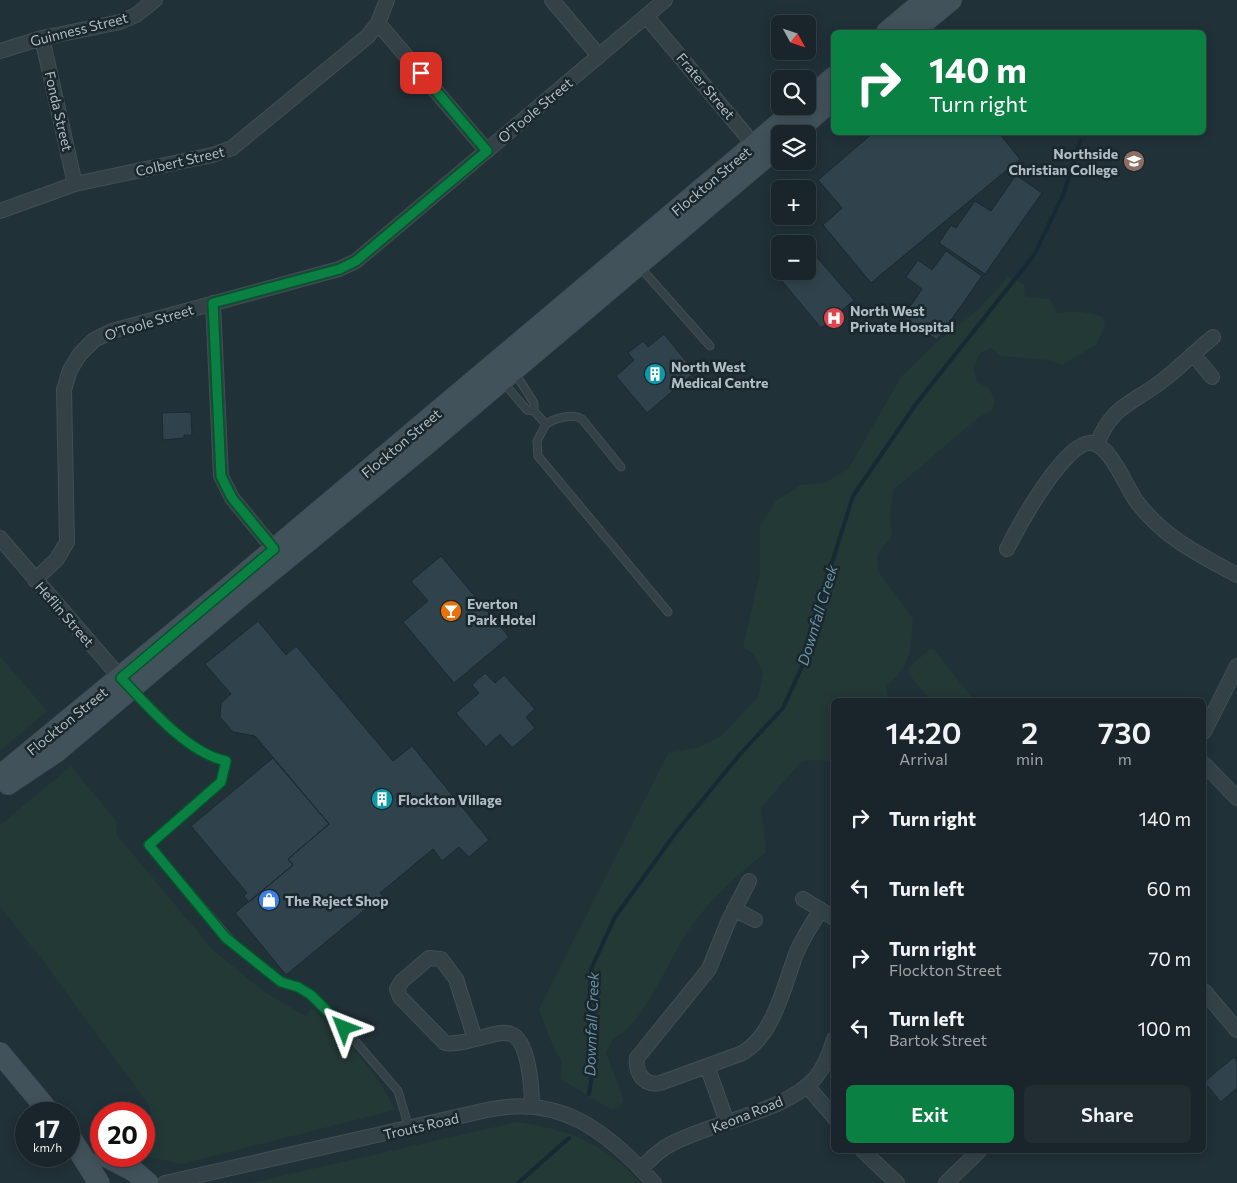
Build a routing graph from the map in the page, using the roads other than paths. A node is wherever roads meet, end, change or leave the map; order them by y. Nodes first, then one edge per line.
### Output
1 (155, 0) edge
2 (387, 0) edge
3 (552, 0) edge
4 (665, 0) edge
5 (925, 0) edge
6 (951, 0) edge
7 (646, 16) junction
8 (378, 23) junction
9 (889, 30) edge
10 (914, 30) edge
11 (42, 38) junction
12 (0, 51) edge
13 (599, 56) junction
14 (831, 80) edge
15 (816, 93) edge
16 (831, 102) edge
17 (793, 115) edge
18 (804, 125) edge
19 (766, 149) edge
20 (487, 151) junction
21 (75, 184) junction
22 (0, 211) edge
23 (639, 266) junction
24 (213, 303) junction
25 (1213, 337) dead end
26 (710, 346) dead end
27 (1193, 354) junction
28 (507, 376) junction
29 (1212, 377) dead end
30 (534, 411) junction
31 (546, 424) junction
32 (1097, 444) junction
33 (621, 467) dead end
34 (0, 538) edge
35 (274, 549) junction
36 (1007, 549) dead end
37 (1237, 575) edge
38 (35, 580) junction
39 (668, 612) dead end
40 (1237, 666) edge
41 (126, 683) junction
42 (1206, 728) edge
43 (1206, 766) edge
44 (0, 776) edge
45 (0, 790) edge
46 (1237, 798) edge
47 (749, 881) dead end
48 (802, 899) dead end
49 (734, 909) junction
50 (821, 910) junction
51 (831, 916) edge
52 (755, 920) dead end
53 (1206, 994) edge
54 (1237, 1030) edge
55 (475, 1039) junction
56 (831, 1046) edge
57 (0, 1053) edge
58 (707, 1066) junction
59 (807, 1086) junction
60 (41, 1102) edge
61 (532, 1106) junction
62 (831, 1114) edge
63 (727, 1122) junction
64 (410, 1129) junction
65 (80, 1152) edge
66 (865, 1153) edge
67 (977, 1153) edge
68 (126, 1167) edge
69 (641, 1168) junction
70 (99, 1183) edge
71 (148, 1183) edge
72 (165, 1183) edge
73 (654, 1183) edge
74 (897, 1183) edge
75 (946, 1183) edge

1 - 11 street, Guinness Street
2 - 8 street
3 - 13 street
4 - 7 street, O'Toole Street
5 - 9 street
6 - 10 street
7 - 13 street, O'Toole Street
7 - 19 street, Frater Street
8 - 20 street
8 - 21 street, Colbert Street
11 - 12 street, Guinness Street
11 - 21 street, Fonda Street
13 - 20 street, O'Toole Street
14 - 15 street
16 - 18 street
17 - 19 street, Flockton Street
19 - 23 street, Flockton Street
19 - 35 street, Flockton Street
20 - 24 street, O'Toole Street
21 - 22 street, Colbert Street
23 - 26 lane
23 - 28 street, Flockton Street
24 - 35 street
24 - 38 street, O'Toole Street
25 - 27 street
27 - 29 street
27 - 32 street
28 - 30 lane
28 - 30 lane
28 - 41 street, Flockton Street
30 - 31 lane
31 - 33 lane
31 - 39 lane
32 - 36 street
32 - 37 street
34 - 38 street, Heflin Street
35 - 41 street, Flockton Street
38 - 41 street, Heflin Street
40 - 42 street
41 - 44 street, Flockton Street
41 - 45 street, Flockton Street
41 - 64 lane
43 - 46 street
47 - 49 street
48 - 50 street
49 - 52 street
49 - 58 street
50 - 51 street
50 - 58 street
53 - 54 street
55 - 55 street
55 - 61 street
56 - 59 street, Keona Road
57 - 60 street
58 - 63 street
59 - 62 street
59 - 63 street, Keona Road
61 - 64 street, Trouts Road
61 - 69 street, Trouts Road
63 - 69 street, Keona Road
64 - 72 street, Trouts Road
65 - 70 street
66 - 74 street
67 - 75 street
68 - 71 street
69 - 73 street, Trouts Road

